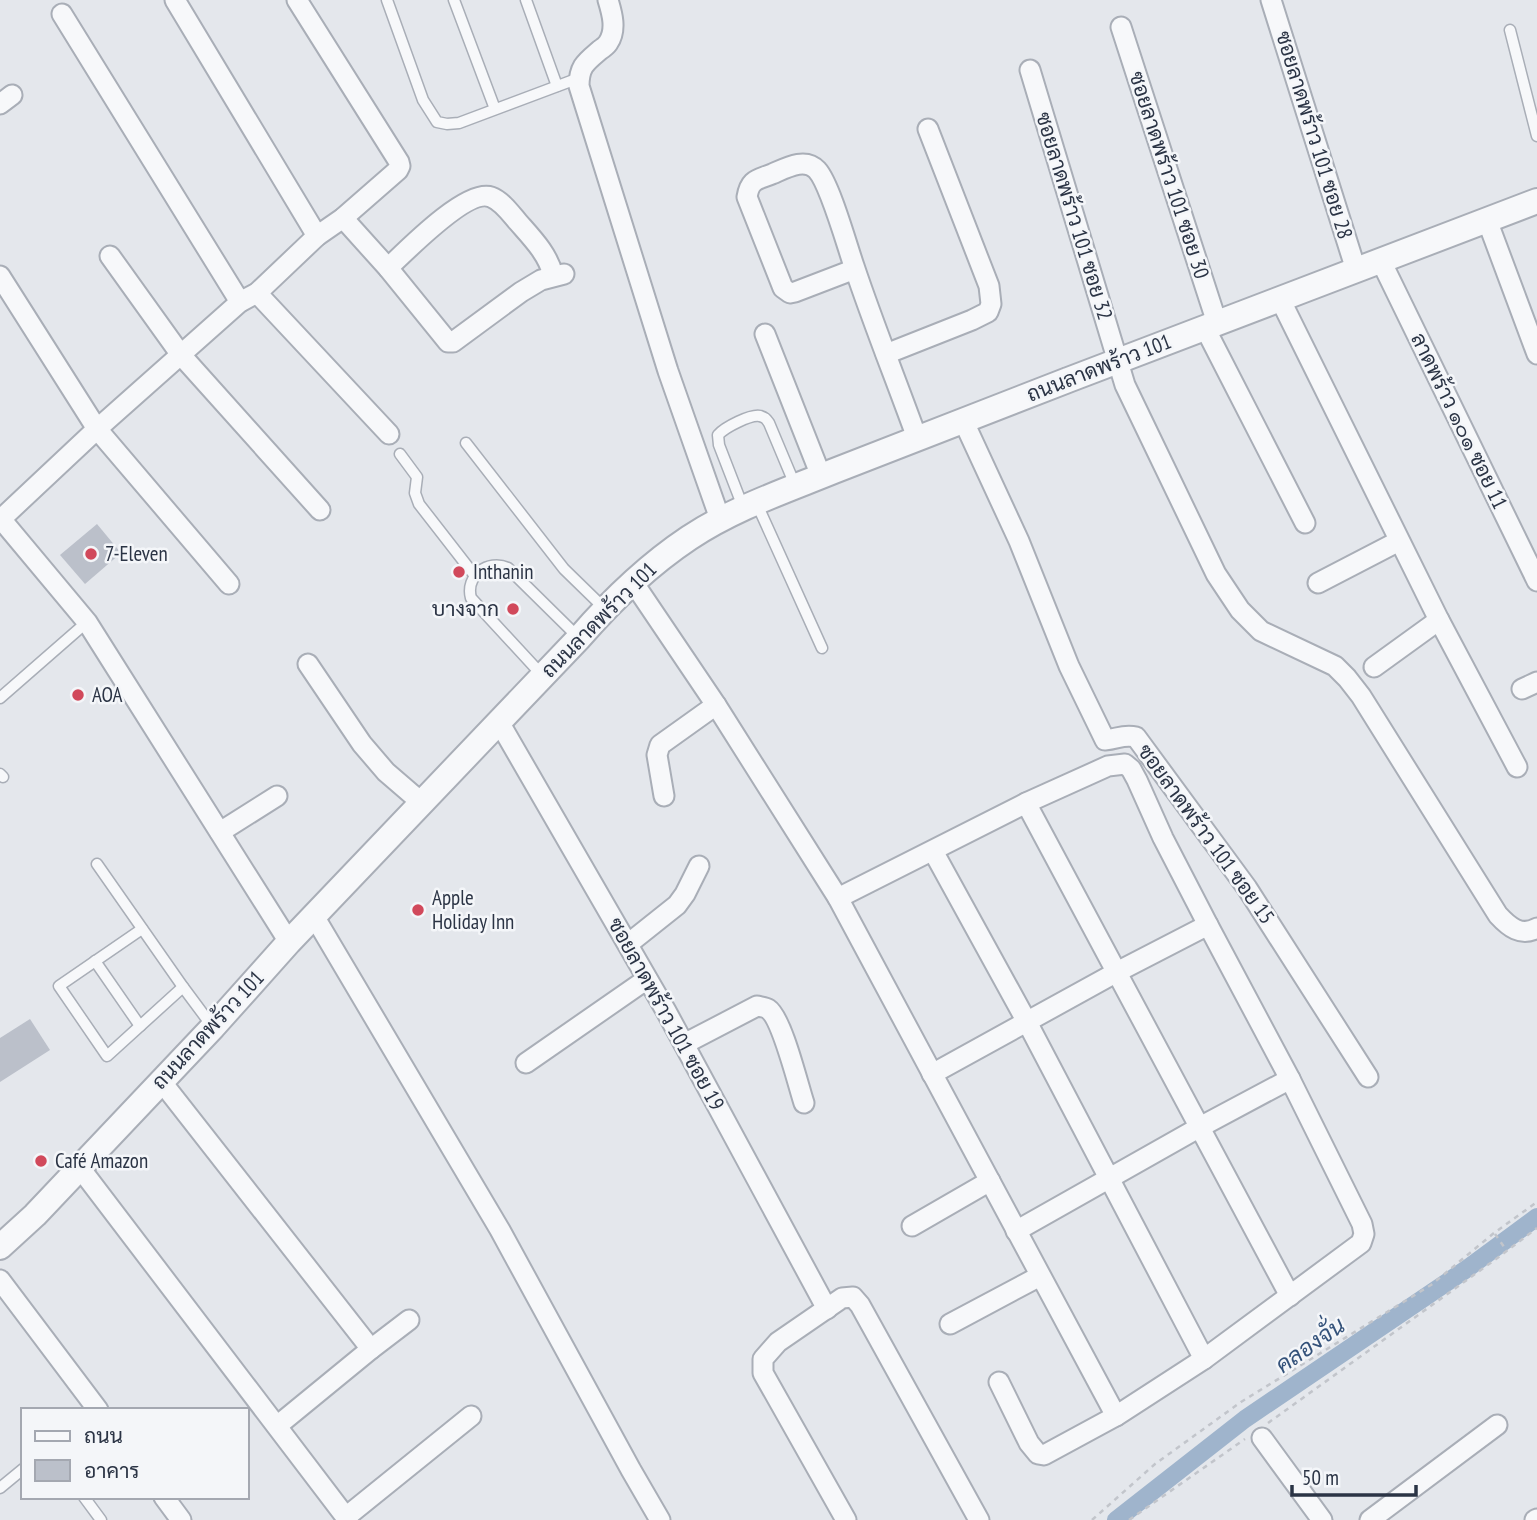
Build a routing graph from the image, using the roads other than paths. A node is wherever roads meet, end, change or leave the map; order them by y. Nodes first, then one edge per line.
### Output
1 (175, 0) edge
2 (297, 0) edge
3 (387, 0) edge
4 (454, 0) edge
5 (526, 0) edge
6 (607, 0) edge
7 (1271, 0) edge
8 (62, 14) dead end
9 (1121, 27) dead end
10 (1510, 30) dead end
11 (1030, 70) dead end
12 (579, 78) junction
13 (557, 86) junction
14 (495, 109) junction
15 (928, 129) dead end
16 (1537, 136) edge
17 (1537, 201) edge
18 (343, 218) junction
19 (1487, 220) junction
20 (317, 236) junction
21 (110, 256) dead end
22 (1381, 261) junction
23 (388, 268) junction
24 (855, 270) junction
25 (1356, 270) junction
26 (0, 276) edge
27 (248, 297) junction
28 (1280, 299) junction
29 (1211, 325) junction
30 (765, 334) dead end
31 (886, 354) junction
32 (1537, 354) edge
33 (181, 355) junction
34 (1117, 361) junction
35 (963, 420) junction
36 (97, 429) junction
37 (389, 434) dead end
38 (917, 438) junction
39 (466, 443) dead end
40 (400, 454) dead end
41 (821, 476) junction
42 (796, 485) junction
43 (750, 504) junction
44 (320, 510) dead end
45 (720, 519) junction
46 (1, 520) edge
47 (1305, 523) dead end
48 (1399, 541) junction
49 (475, 576) junction
50 (1537, 581) edge
51 (633, 582) junction
52 (1318, 583) dead end
53 (229, 584) dead end
54 (605, 609) junction
55 (1439, 620) junction
56 (87, 622) junction
57 (579, 638) junction
58 (822, 648) dead end
59 (308, 664) dead end
60 (1374, 667) dead end
61 (543, 676) junction
62 (0, 698) edge
63 (716, 705) junction
64 (499, 722) junction
65 (1517, 767) dead end
66 (278, 796) dead end
67 (664, 796) dead end
68 (422, 803) junction
69 (1026, 803) junction
70 (220, 832) junction
71 (933, 851) junction
72 (97, 864) dead end
73 (699, 866) dead end
74 (838, 898) junction
75 (314, 916) junction
76 (1208, 925) junction
77 (1537, 928) edge
78 (142, 929) junction
79 (289, 942) junction
80 (628, 944) junction
81 (95, 961) junction
82 (1117, 972) junction
83 (648, 979) junction
84 (183, 987) junction
85 (1027, 1022) junction
86 (140, 1026) junction
87 (213, 1027) junction
88 (684, 1044) junction
89 (526, 1062) dead end
90 (932, 1074) junction
91 (1368, 1077) dead end
92 (1290, 1079) junction
93 (162, 1081) junction
94 (803, 1102) dead end
95 (1200, 1127) junction
96 (80, 1168) junction
97 (1109, 1179) junction
98 (990, 1181) junction
99 (912, 1226) dead end
100 (1016, 1231) junction
101 (0, 1247) edge
102 (1041, 1276) junction
103 (0, 1280) edge
104 (1290, 1296) junction
105 (827, 1309) junction
106 (409, 1320) dead end
107 (950, 1324) dead end
108 (371, 1349) junction
109 (1204, 1359) junction
110 (999, 1382) dead end
111 (96, 1408) edge
112 (471, 1416) dead end
113 (1115, 1416) junction
114 (1497, 1425) dead end
115 (277, 1426) junction
116 (1258, 1433) road end
117 (21, 1471) edge
118 (0, 1488) edge
119 (85, 1499) edge
120 (165, 1499) edge
121 (347, 1518) edge
122 (101, 1520) edge
123 (181, 1520) edge
124 (660, 1520) edge
125 (846, 1520) edge
126 (979, 1520) edge
127 (1322, 1520) edge
128 (1370, 1520) edge

1 - 20 street
2 - 18 street
3 - 14 lane
4 - 14 lane
5 - 13 lane
6 - 12 street
7 - 25 street, ซอยลาดพร้าว 101 ซอย 28
8 - 27 street
9 - 29 street, ซอยลาดพร้าว 101 ซอย 30
10 - 16 lane
11 - 34 street, ซอยลาดพร้าว 101 ซอย 32
12 - 13 lane
12 - 45 street
13 - 14 lane
15 - 31 street
17 - 19 street, ถนนลาดพร้าว 101
18 - 20 street
18 - 23 street
19 - 22 street, ถนนลาดพร้าว 101
19 - 32 street
20 - 27 street
21 - 33 street
22 - 25 street, ถนนลาดพร้าว 101
22 - 50 street, ลาดพร้าว ๑๐๑ ซอย 11
23 - 23 street
24 - 24 street
24 - 31 street
25 - 28 street, ถนนลาดพร้าว 101
26 - 36 street
27 - 33 street
27 - 37 street
28 - 29 street, ถนนลาดพร้าว 101
28 - 48 street
29 - 34 street, ถนนลาดพร้าว 101
29 - 47 street, ซอยลาดพร้าว 101 ซอย 30
30 - 41 street
31 - 38 street
33 - 36 street
33 - 44 street
34 - 35 street, ถนนลาดพร้าว 101
34 - 77 street, ซอยลาดพร้าว 101 ซอย 32
35 - 38 street, ถนนลาดพร้าว 101
35 - 91 street, ซอยลาดพร้าว 101 ซอย 15
36 - 46 street
36 - 53 street
38 - 41 street, ถนนลาดพร้าว 101
39 - 54 lane
40 - 49 lane
41 - 42 street, ถนนลาดพร้าว 101
42 - 43 street, ถนนลาดพร้าว 101
42 - 43 lane
43 - 45 street, ถนนลาดพร้าว 101
43 - 58 lane
45 - 51 street, ถนนลาดพร้าว 101
46 - 56 street
48 - 52 street
48 - 55 street
49 - 57 lane
49 - 61 lane
51 - 54 street, ถนนลาดพร้าว 101
51 - 63 street
54 - 57 street, ถนนลาดพร้าว 101
55 - 60 street
55 - 65 street
56 - 62 lane
56 - 70 street
57 - 61 street, ถนนลาดพร้าว 101
59 - 68 street
61 - 64 street, ถนนลาดพร้าว 101
63 - 67 street
63 - 74 street
64 - 68 street, ถนนลาดพร้าว 101
64 - 80 street, ซอยลาดพร้าว 101 ซอย 19
66 - 70 street
68 - 75 street, ถนนลาดพร้าว 101
69 - 71 street
69 - 76 street
69 - 82 street
70 - 79 street
71 - 74 street
71 - 85 street
72 - 78 lane
73 - 80 street
74 - 90 street
75 - 79 street, ถนนลาดพร้าว 101
75 - 124 street
76 - 82 street
76 - 92 street
78 - 81 lane
78 - 84 lane
79 - 87 street, ถนนลาดพร้าว 101
80 - 83 street, ซอยลาดพร้าว 101 ซอย 19
81 - 86 lane
81 - 86 lane
82 - 85 street
82 - 95 street
83 - 88 street, ซอยลาดพร้าว 101 ซอย 19
83 - 89 street
84 - 86 lane
84 - 87 lane
85 - 90 street
85 - 97 street
87 - 93 street, ถนนลาดพร้าว 101
88 - 94 street
88 - 105 street, ซอยลาดพร้าว 101 ซอย 19
90 - 98 street
92 - 95 street
92 - 104 street
93 - 96 street, ถนนลาดพร้าว 101
93 - 108 street
95 - 97 street
95 - 104 street
96 - 101 street, ถนนลาดพร้าว 101
96 - 115 street
97 - 100 street
97 - 109 street
98 - 99 street
98 - 100 street
100 - 102 street
102 - 107 street
102 - 113 street
103 - 111 street
104 - 109 street
105 - 125 street
105 - 126 street
106 - 108 street
108 - 115 street
109 - 113 street
110 - 113 street
112 - 121 street
114 - 128 street
115 - 121 street
116 - 127 street
117 - 118 lane
119 - 122 lane
120 - 123 street

